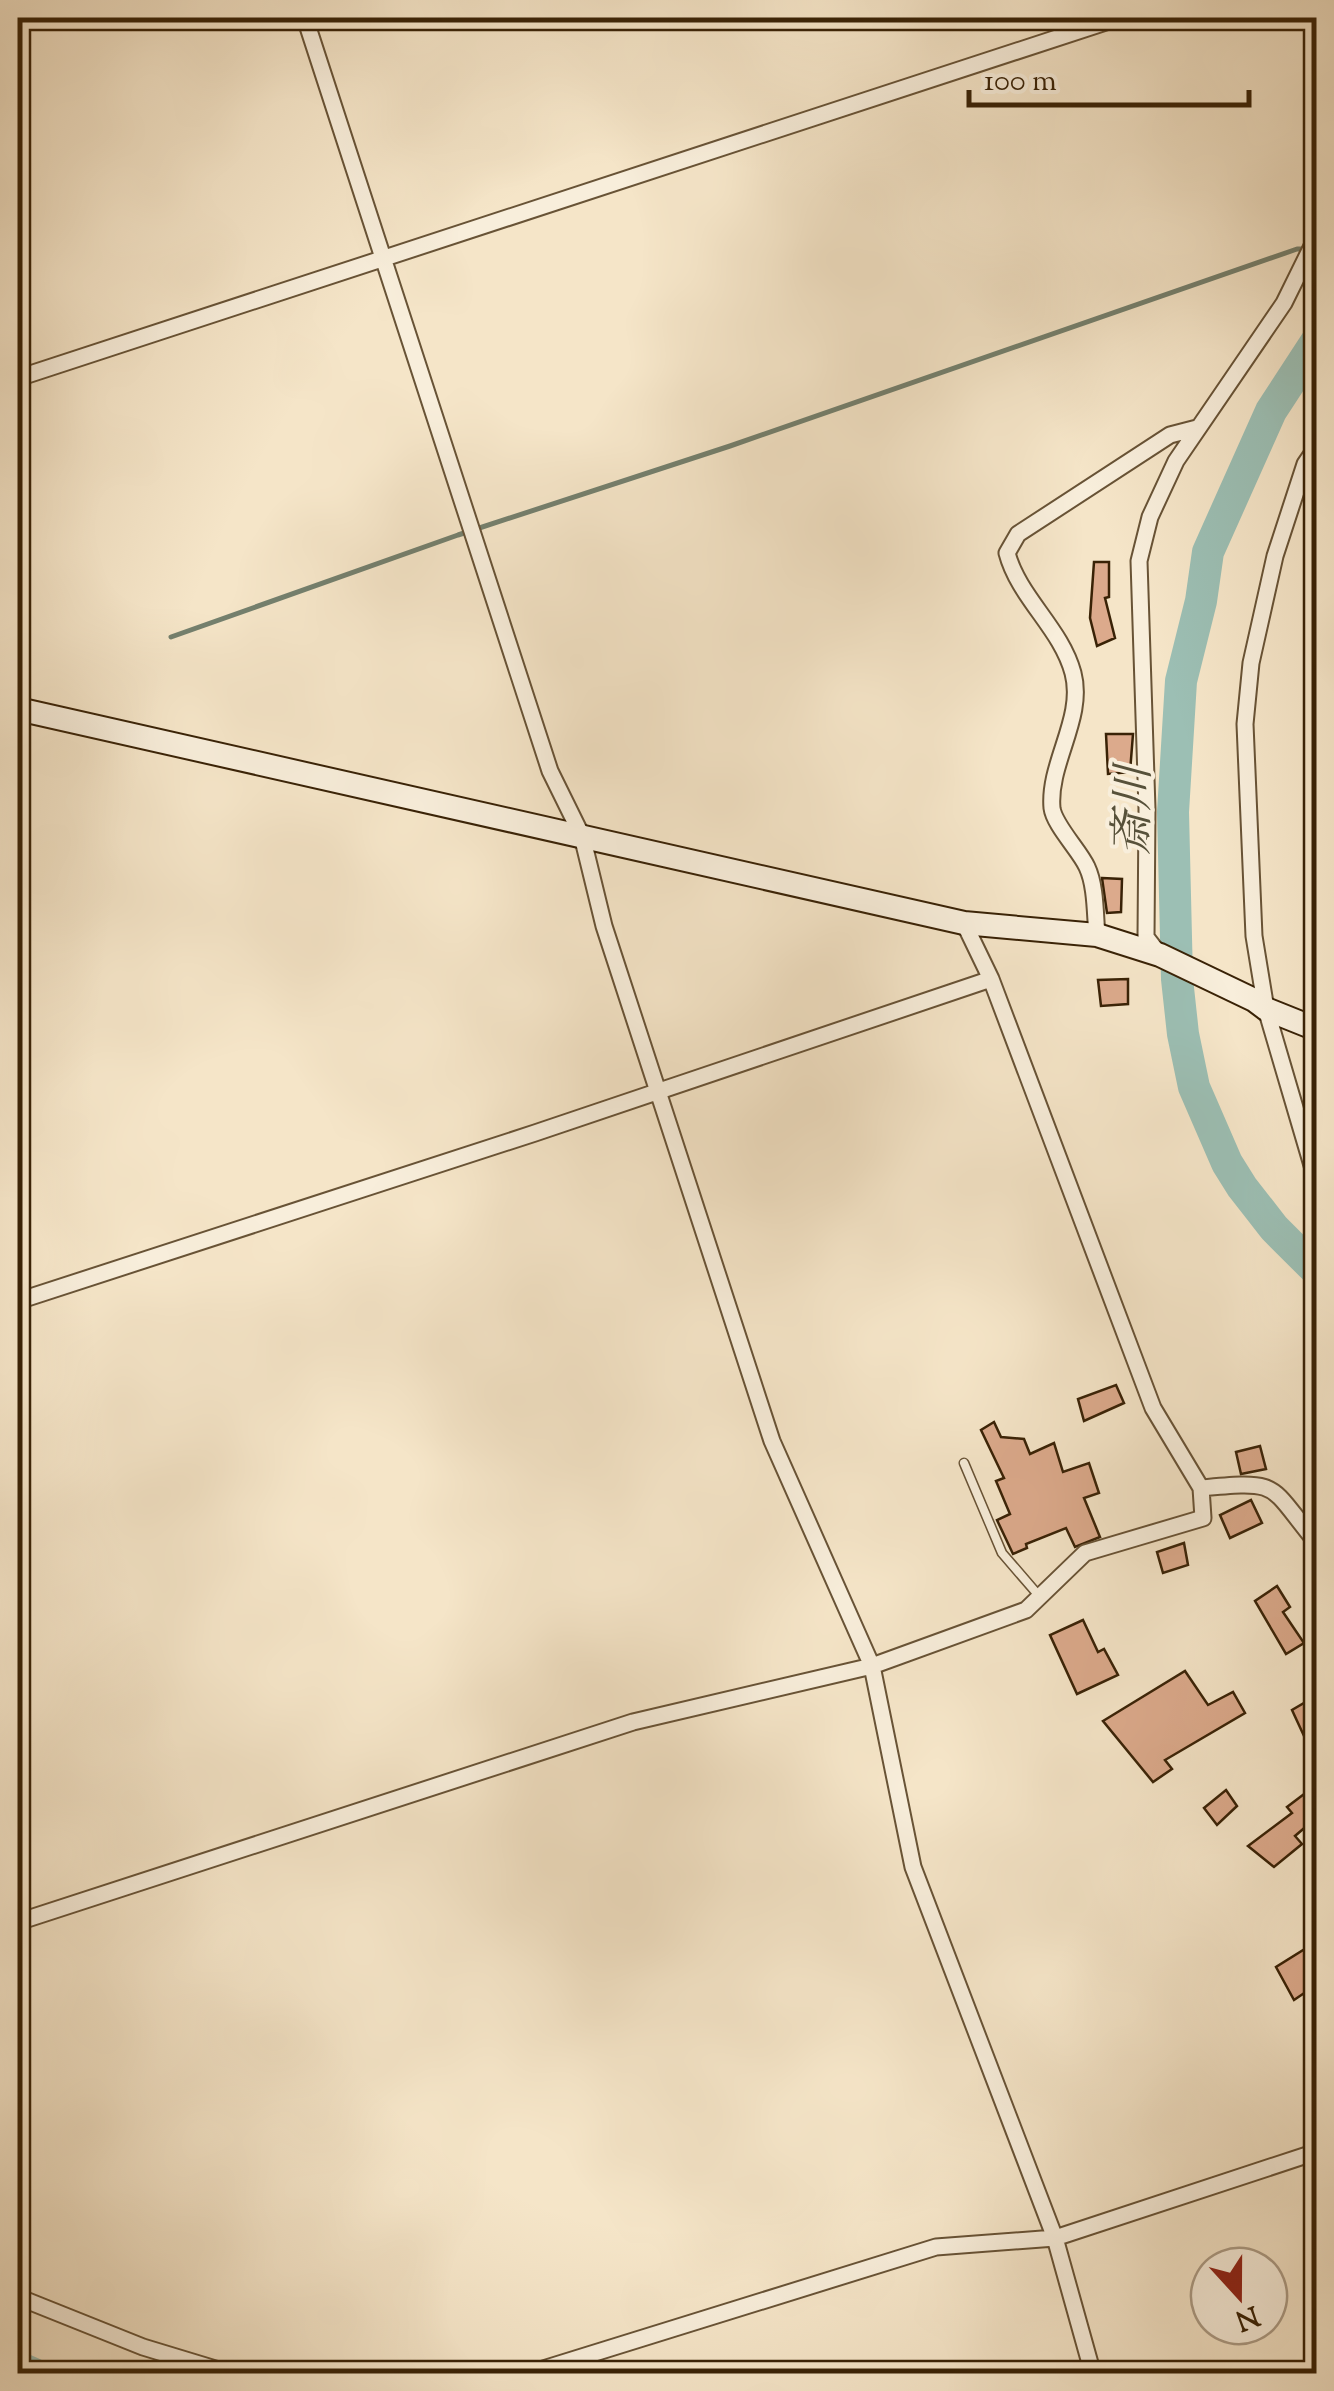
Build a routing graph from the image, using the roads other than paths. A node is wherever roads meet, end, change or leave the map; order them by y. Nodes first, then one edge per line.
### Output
1 (304, 18) edge
2 (1118, 18) edge
3 (1316, 238) edge
4 (386, 260) junction
5 (18, 378) edge
6 (1197, 428) junction
7 (1316, 448) edge
8 (18, 709) edge
9 (582, 836) junction
10 (964, 923) junction
11 (1097, 935) junction
12 (1160, 954) junction
13 (991, 979) junction
14 (1260, 1005) junction
15 (1316, 1029) edge
16 (659, 1090) junction
17 (1316, 1180) edge
18 (18, 1301) edge
19 (964, 1463) dead end
20 (1202, 1488) junction
21 (1316, 1542) edge
22 (1040, 1596) junction
23 (872, 1666) junction
24 (18, 1922) edge
25 (1316, 2152) edge
26 (1055, 2238) junction
27 (18, 2297) edge
28 (232, 2374) edge
29 (527, 2374) edge
30 (1093, 2374) edge

1 - 4 street
2 - 4 street
3 - 6 street
4 - 5 street
4 - 9 street
6 - 11 street
6 - 12 street
7 - 14 street
8 - 9 street
9 - 10 street
9 - 16 street
10 - 11 street
10 - 13 street
11 - 12 street
12 - 14 street
13 - 16 street
13 - 20 street
14 - 15 street
14 - 17 street
16 - 18 street
16 - 23 street
19 - 22 lane
20 - 21 street
20 - 22 street
22 - 23 street
23 - 24 street
23 - 26 street
25 - 26 street
26 - 29 street
26 - 30 street
27 - 28 street

